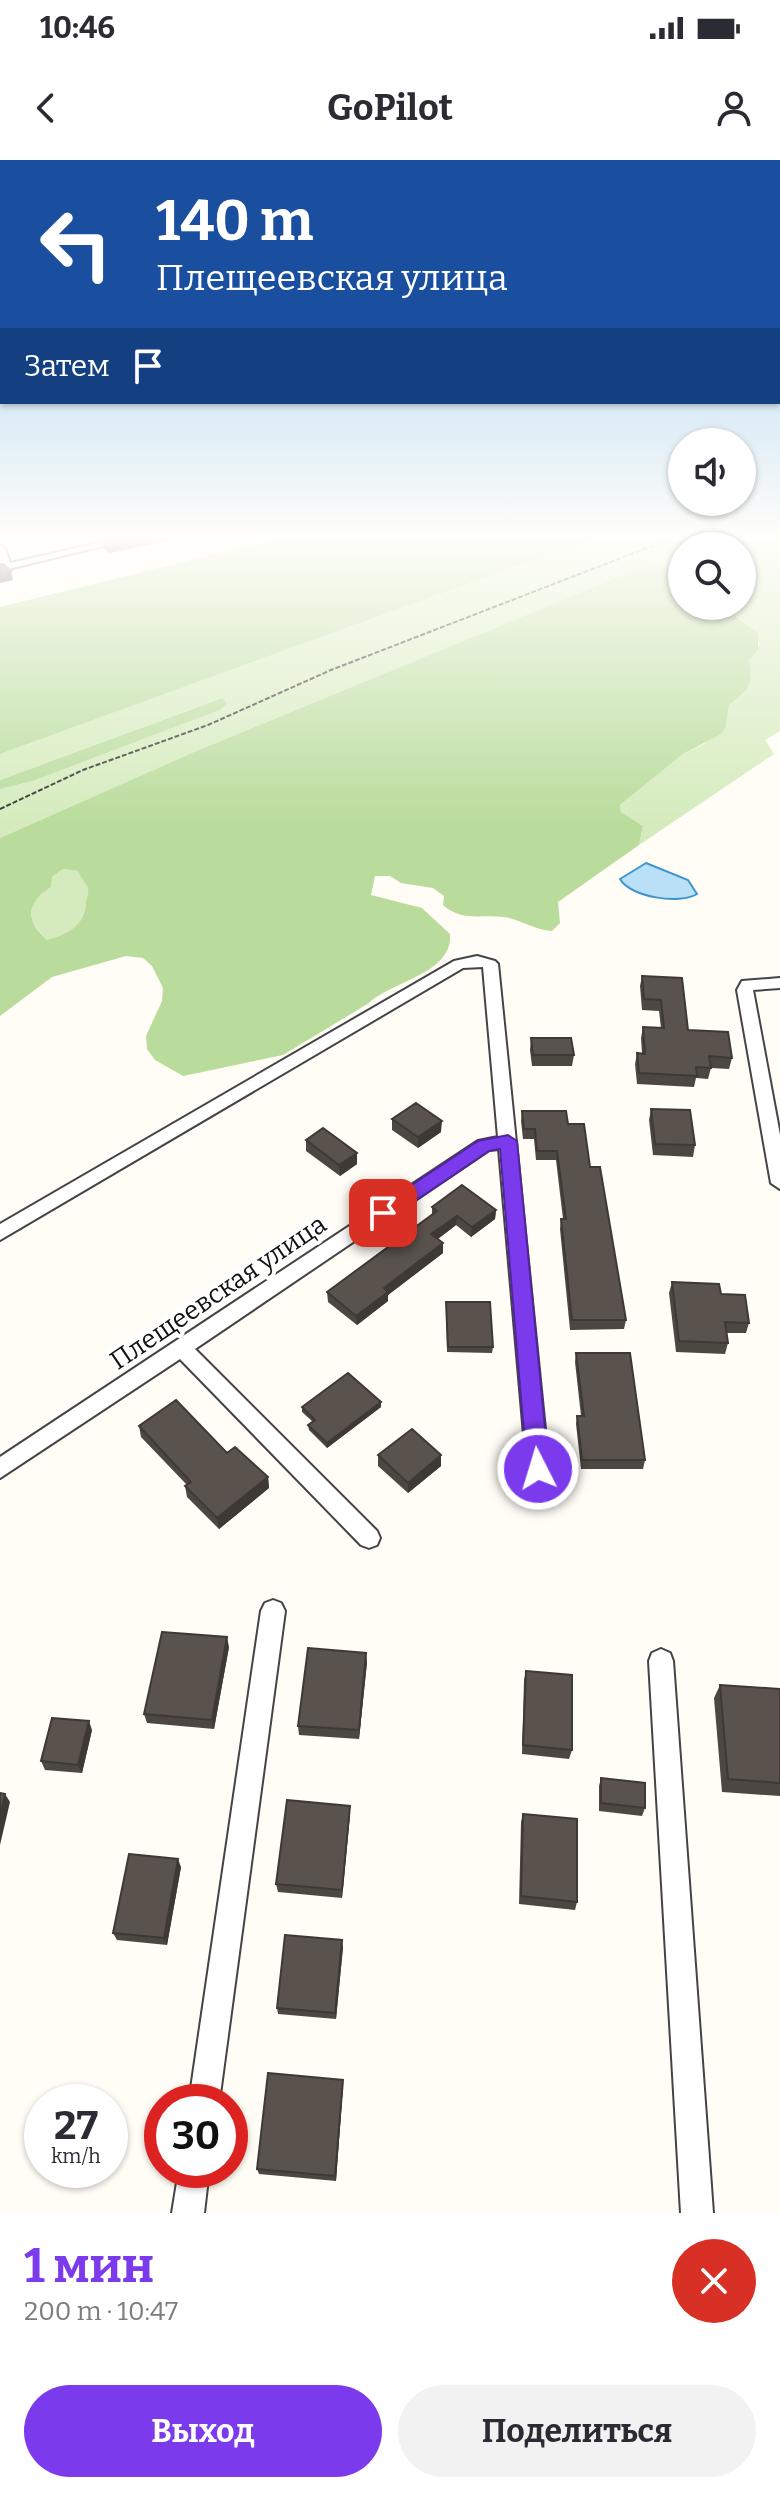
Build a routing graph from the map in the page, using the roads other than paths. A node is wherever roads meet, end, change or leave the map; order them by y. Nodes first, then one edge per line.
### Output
1 (780, 983) edge
2 (508, 1141) junction
3 (780, 1183) edge
4 (0, 1233) edge
5 (182, 1348) junction
6 (0, 1469) edge
7 (538, 1469) dead end
8 (369, 1538) dead end
9 (273, 1611) dead end
10 (661, 1661) dead end
11 (207, 2084) edge
12 (191, 2188) edge
13 (188, 2213) edge
14 (697, 2213) edge

1 - 3 street
2 - 4 street
2 - 5 street, Плещеевская улица
2 - 7 street
5 - 6 street, Плещеевская улица
5 - 8 street
9 - 11 street
10 - 14 street
12 - 13 street

